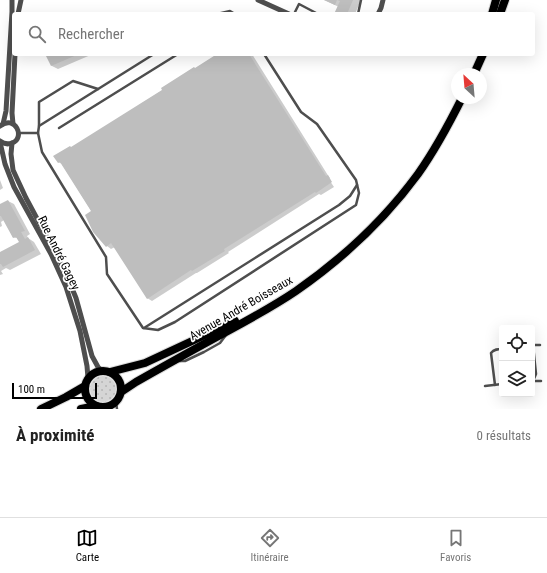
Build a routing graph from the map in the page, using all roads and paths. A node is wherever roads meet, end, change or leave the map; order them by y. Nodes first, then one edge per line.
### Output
1 (12, 0) edge
2 (21, 0) edge
3 (258, 0) edge
4 (361, 0) edge
5 (383, 0) edge
6 (496, 0) edge
7 (505, 0) edge
8 (18, 12) edge
9 (285, 12) edge
10 (295, 12) edge
11 (314, 12) edge
12 (358, 12) edge
13 (379, 12) edge
14 (493, 12) edge
15 (501, 12) edge
16 (15, 56) edge
17 (151, 56) edge
18 (175, 56) edge
19 (265, 56) edge
20 (477, 56) edge
21 (482, 56) edge
22 (472, 68) edge
23 (477, 68) edge
24 (98, 89) junction
25 (456, 104) edge
26 (459, 104) edge
27 (13, 124) junction
28 (2, 125) edge
29 (39, 126) junction
30 (59, 128) dead end
31 (19, 133) junction
32 (38, 133) junction
33 (0, 141) edge
34 (12, 143) junction
35 (357, 185) junction
36 (144, 328) junction
37 (535, 345) edge
38 (540, 345) dead end
39 (499, 349) edge
40 (106, 372) junction
41 (541, 380) dead end
42 (535, 381) edge
43 (86, 382) junction
44 (499, 384) edge
45 (495, 385) junction
46 (485, 386) dead end
47 (121, 392) junction
48 (117, 405) edge
49 (101, 408) edge
50 (41, 409) edge
51 (81, 409) edge

1 - 28 street
2 - 8 street
3 - 9 street
4 - 12 lane
5 - 13 street
6 - 14 main road
7 - 15 main road
10 - 11 lane
16 - 27 street
17 - 24 lane
18 - 30 lane
19 - 35 lane
20 - 22 main road
21 - 23 main road
24 - 29 lane
24 - 29 lane
25 - 40 main road, Avenue André Boisseaux
26 - 47 main road, Avenue André Boisseaux
27 - 28 street
27 - 31 street
29 - 32 lane
31 - 32 lane
31 - 34 street
32 - 36 lane
33 - 34 street
33 - 43 street, Rue André Gagey
34 - 40 street, Rue André Gagey
35 - 36 lane
35 - 36 lane
37 - 38 lane
39 - 45 lane
40 - 43 main road
40 - 47 main road
41 - 42 lane
43 - 49 main road
43 - 50 main road
44 - 45 lane
45 - 46 lane
47 - 48 main road
48 - 49 main road
49 - 51 main road

